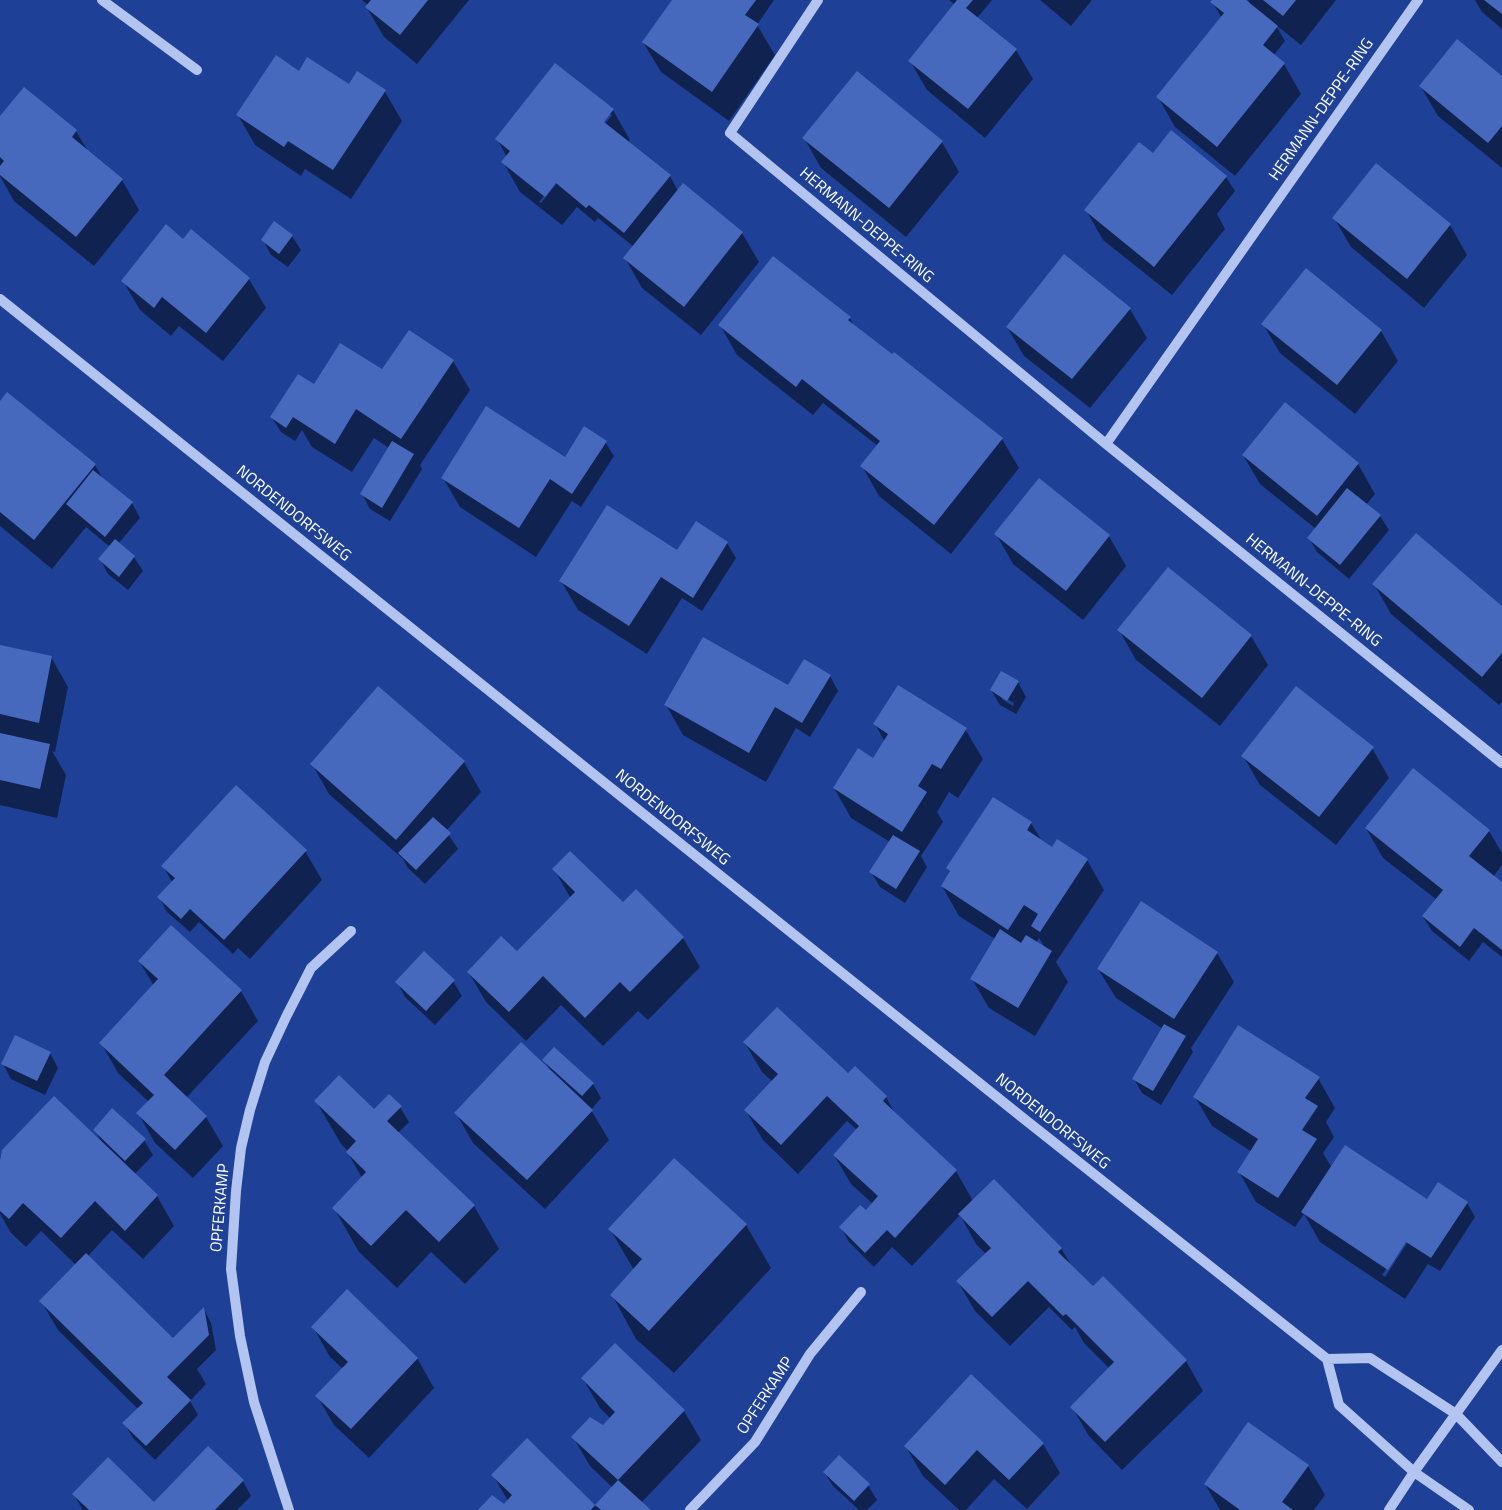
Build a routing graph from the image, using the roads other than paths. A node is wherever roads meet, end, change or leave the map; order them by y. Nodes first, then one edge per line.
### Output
1 (102, 0) edge
2 (818, 0) edge
3 (1418, 0) edge
4 (197, 70) dead end
5 (0, 299) edge
6 (1106, 444) junction
7 (1502, 763) edge
8 (351, 931) dead end
9 (861, 1292) dead end
10 (1502, 1350) edge
11 (1327, 1359) junction
12 (1456, 1414) junction
13 (1502, 1462) edge
14 (1414, 1472) junction
15 (290, 1510) edge
16 (690, 1510) edge
17 (1389, 1510) edge
18 (1469, 1510) edge

1 - 4 street
2 - 6 street, HERMANN-DEPPE-RING
3 - 6 street, HERMANN-DEPPE-RING
5 - 11 street, NORDENDORFSWEG
6 - 7 street, HERMANN-DEPPE-RING
8 - 15 street, OPFERKAMP
9 - 16 street, OPFERKAMP
10 - 12 street
11 - 12 street
11 - 14 street
12 - 13 street
12 - 14 street
14 - 17 street
14 - 18 street

